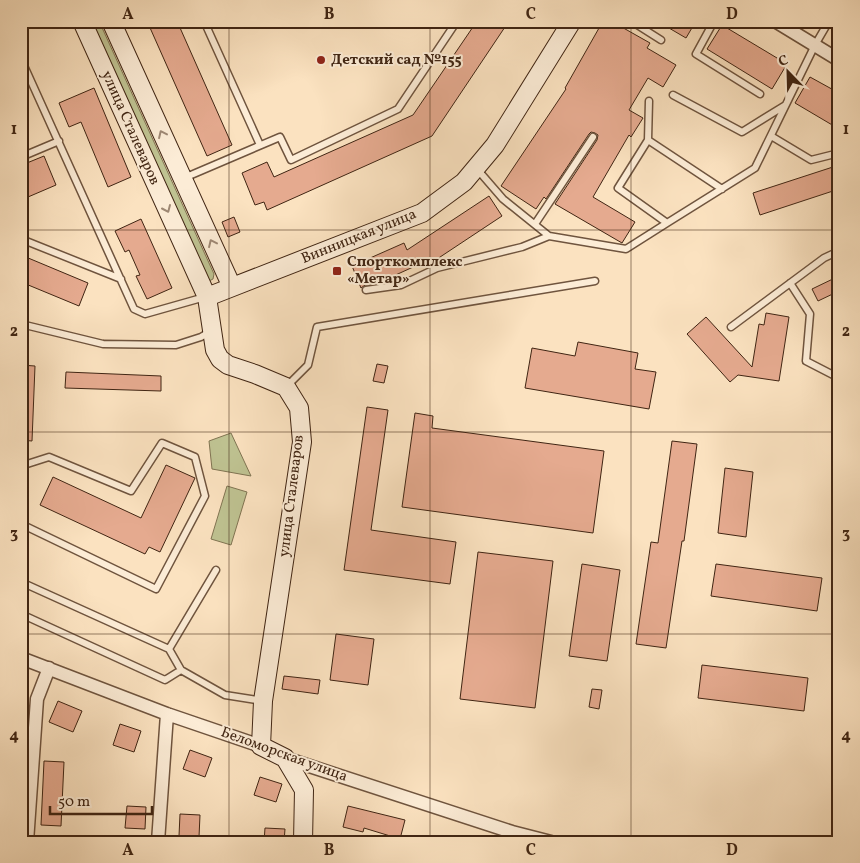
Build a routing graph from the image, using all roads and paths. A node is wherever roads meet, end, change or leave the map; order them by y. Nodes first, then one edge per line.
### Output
1 (82, 21) edge
2 (111, 21) edge
3 (457, 21) edge
4 (572, 21) edge
5 (631, 21) edge
6 (714, 21) edge
7 (775, 21) edge
8 (829, 21) edge
9 (206, 22) edge
10 (661, 40) dead end
11 (815, 45) junction
12 (21, 59) edge
13 (839, 60) edge
14 (760, 94) dead end
15 (674, 95) dead end
16 (649, 101) dead end
17 (786, 105) junction
18 (771, 136) junction
19 (593, 137) dead end
20 (648, 140) junction
21 (59, 141) junction
22 (260, 145) junction
23 (839, 153) edge
24 (21, 157) edge
25 (476, 168) junction
26 (182, 178) junction
27 (722, 189) junction
28 (667, 223) junction
29 (535, 224) junction
30 (550, 236) junction
31 (21, 239) edge
32 (839, 251) edge
33 (120, 279) junction
34 (595, 281) dead end
35 (790, 283) junction
36 (232, 287) junction
37 (366, 290) dead end
38 (207, 297) junction
39 (21, 324) edge
40 (731, 327) dead end
41 (212, 330) junction
42 (839, 378) edge
43 (286, 387) junction
44 (22, 466) edge
45 (21, 524) edge
46 (216, 570) dead end
47 (21, 582) edge
48 (21, 614) edge
49 (169, 650) junction
50 (21, 658) edge
51 (49, 668) junction
52 (181, 670) junction
53 (262, 701) junction
54 (167, 714) junction
55 (261, 746) junction
56 (285, 758) junction
57 (27, 842) edge
58 (158, 842) edge
59 (303, 842) edge
60 (551, 842) edge

1 -> 38 street, улица Сталеваров
26 -> 2 street, улица Сталеваров
3 - 22 lane
4 - 25 street, Винницкая улица
5 - 10 lane
6 - 14 lane
7 - 11 street
8 - 11 lane
9 - 22 lane
11 - 13 street
11 - 17 lane
12 - 21 lane
15 - 17 lane
16 - 20 lane
17 - 18 lane
18 - 23 lane
18 - 27 lane
19 - 29 lane
20 - 27 lane
20 - 28 lane
21 - 24 lane
21 - 33 lane
22 - 26 lane
25 - 29 lane
25 - 36 street, Винницкая улица
36 -> 26 street, улица Сталеваров
27 - 28 lane
28 - 30 lane
29 - 30 lane
30 - 37 lane
31 - 33 lane
32 - 35 lane
33 - 38 lane
34 - 43 lane
35 - 40 lane
35 - 42 lane
36 - 38 street, Винницкая улица
38 - 41 street, улица Сталеваров
39 - 41 lane
41 - 43 street, улица Сталеваров
43 - 53 street, улица Сталеваров
44 - 45 lane
46 - 49 lane
47 - 49 lane
48 - 52 lane
49 - 52 lane
50 - 51 street, Беломорская улица
51 - 54 street, Беломорская улица
51 - 57 street
52 - 53 lane
53 - 55 street, улица Сталеваров
54 - 55 street, Беломорская улица
54 - 58 street
55 - 56 street, Беломорская улица
56 - 59 street
56 - 60 street, Беломорская улица

